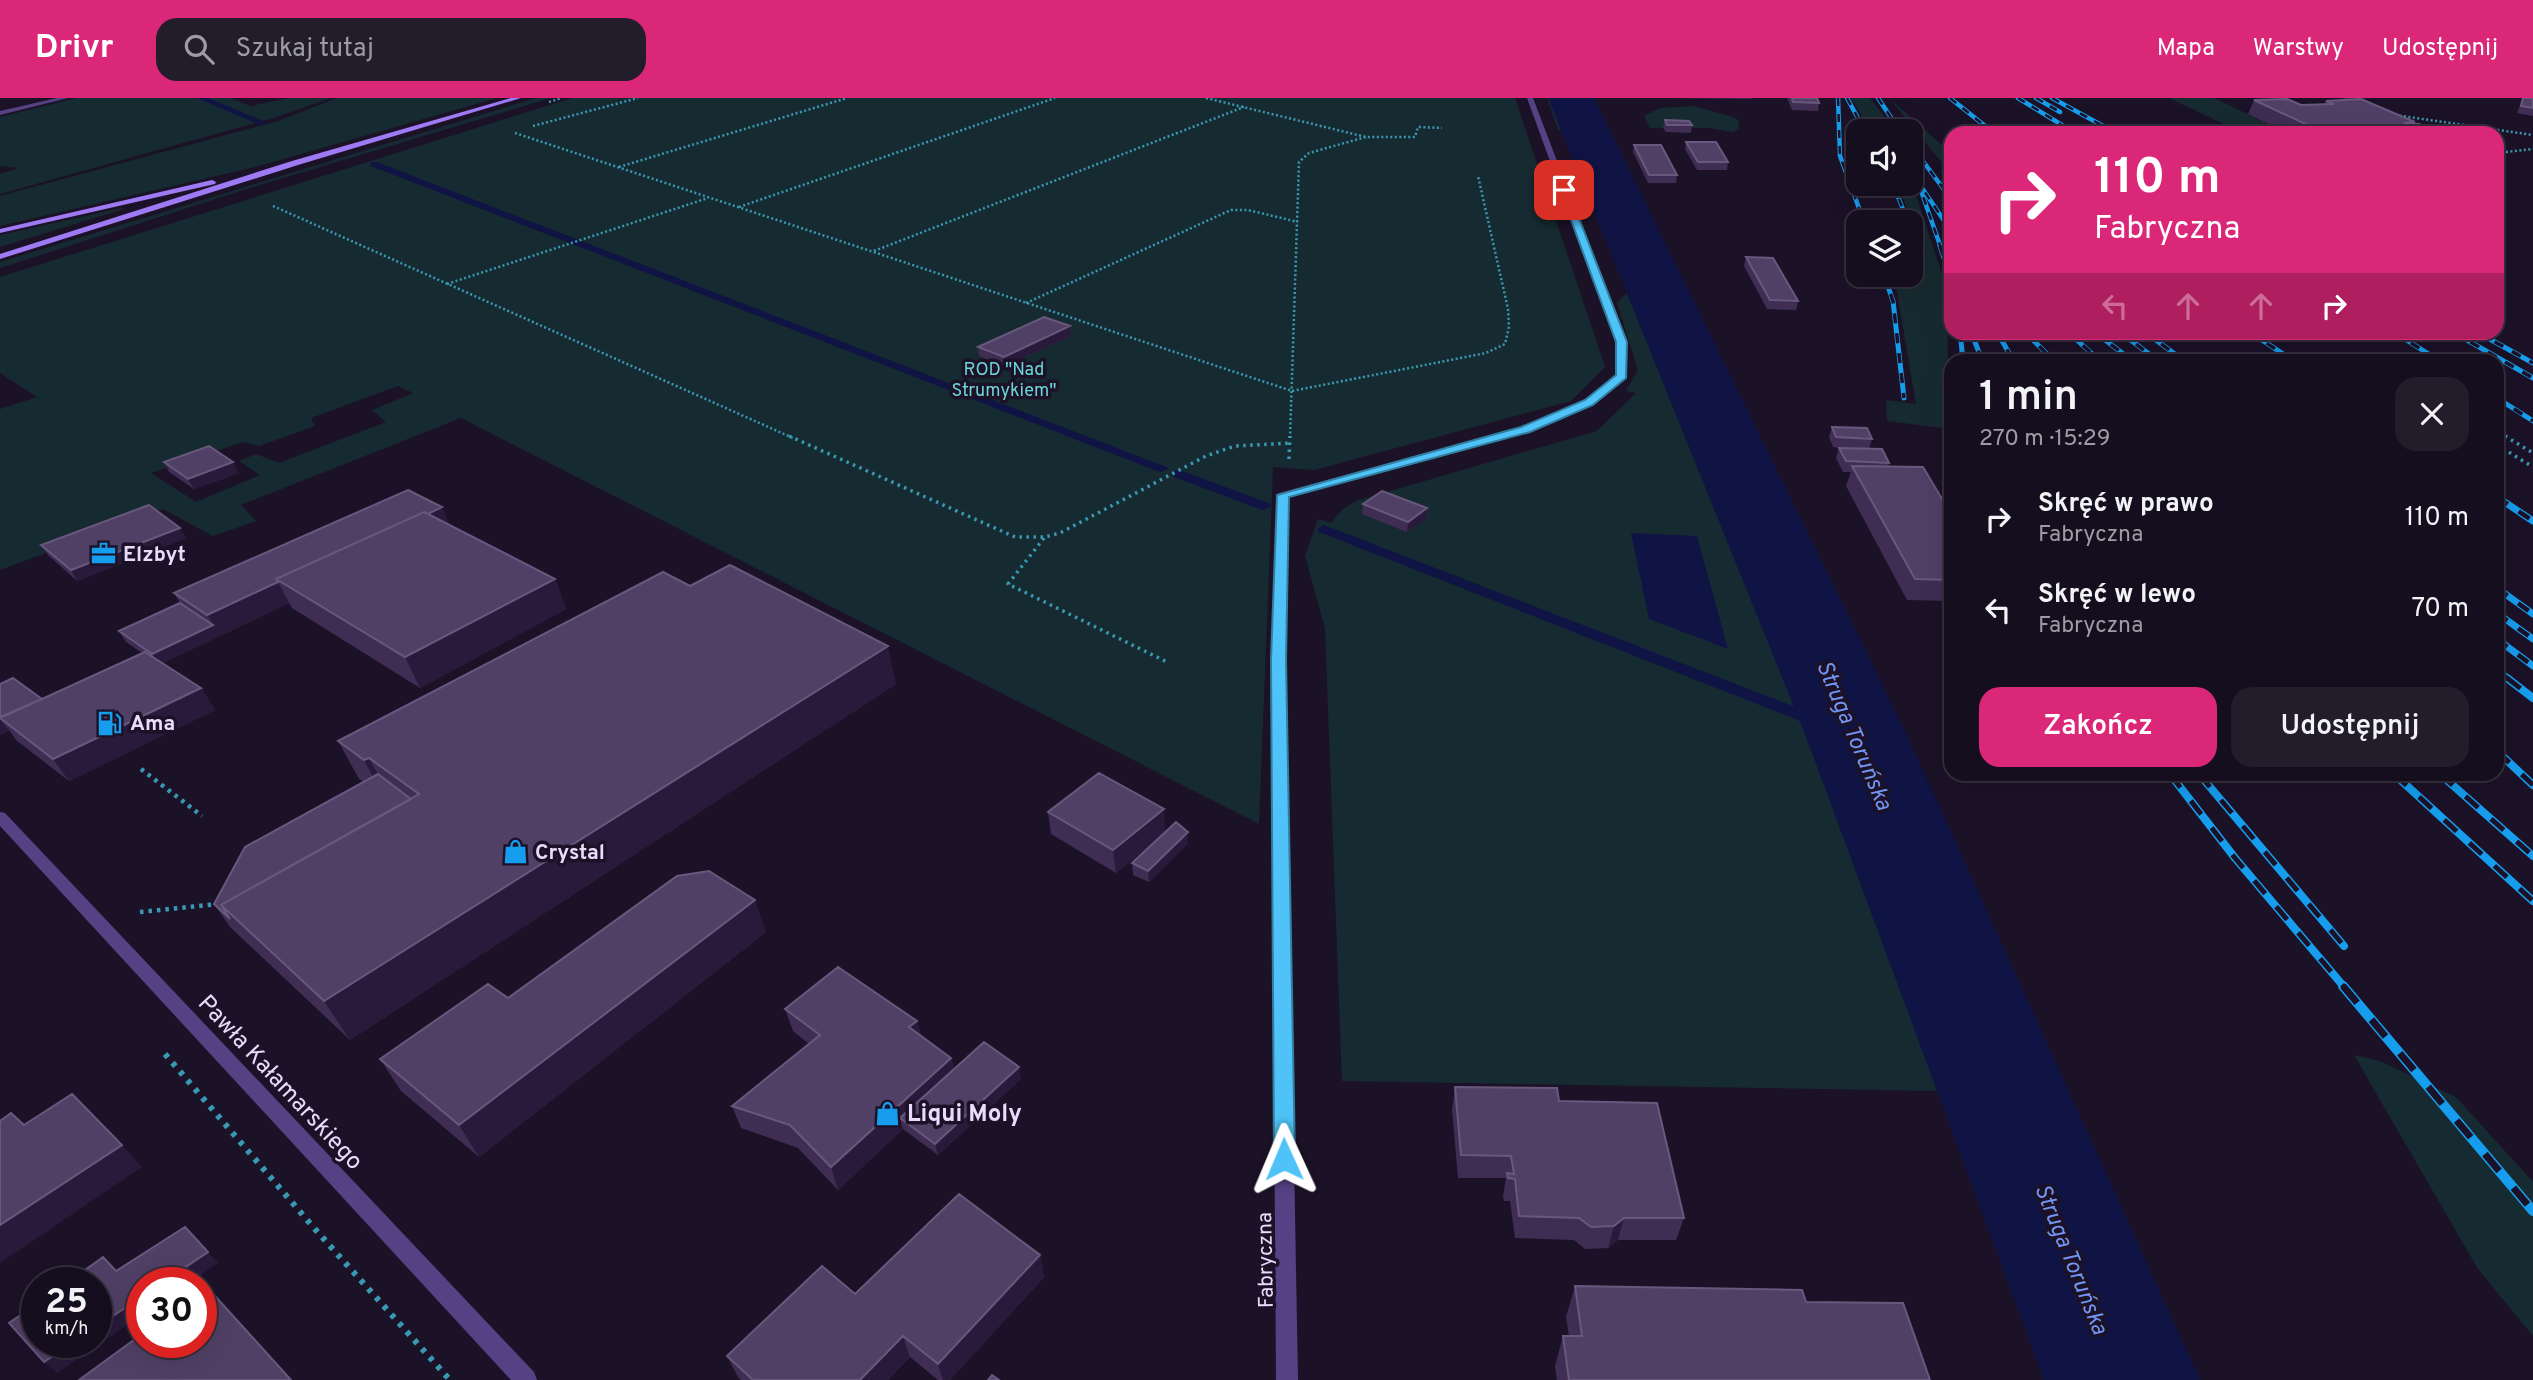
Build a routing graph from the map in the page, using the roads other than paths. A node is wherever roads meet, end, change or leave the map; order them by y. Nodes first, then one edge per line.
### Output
1 (65, 98) edge
2 (518, 98) edge
3 (1530, 98) edge
4 (0, 112) edge
5 (295, 163) junction
6 (0, 232) edge
7 (0, 257) edge
8 (0, 817) edge
9 (526, 1380) edge
10 (1287, 1380) edge

1 - 4 street
2 - 5 main road
3 - 10 street, Fabryczna
5 - 6 main road
5 - 7 main road
8 - 9 street, Pawła Kałamarskiego

